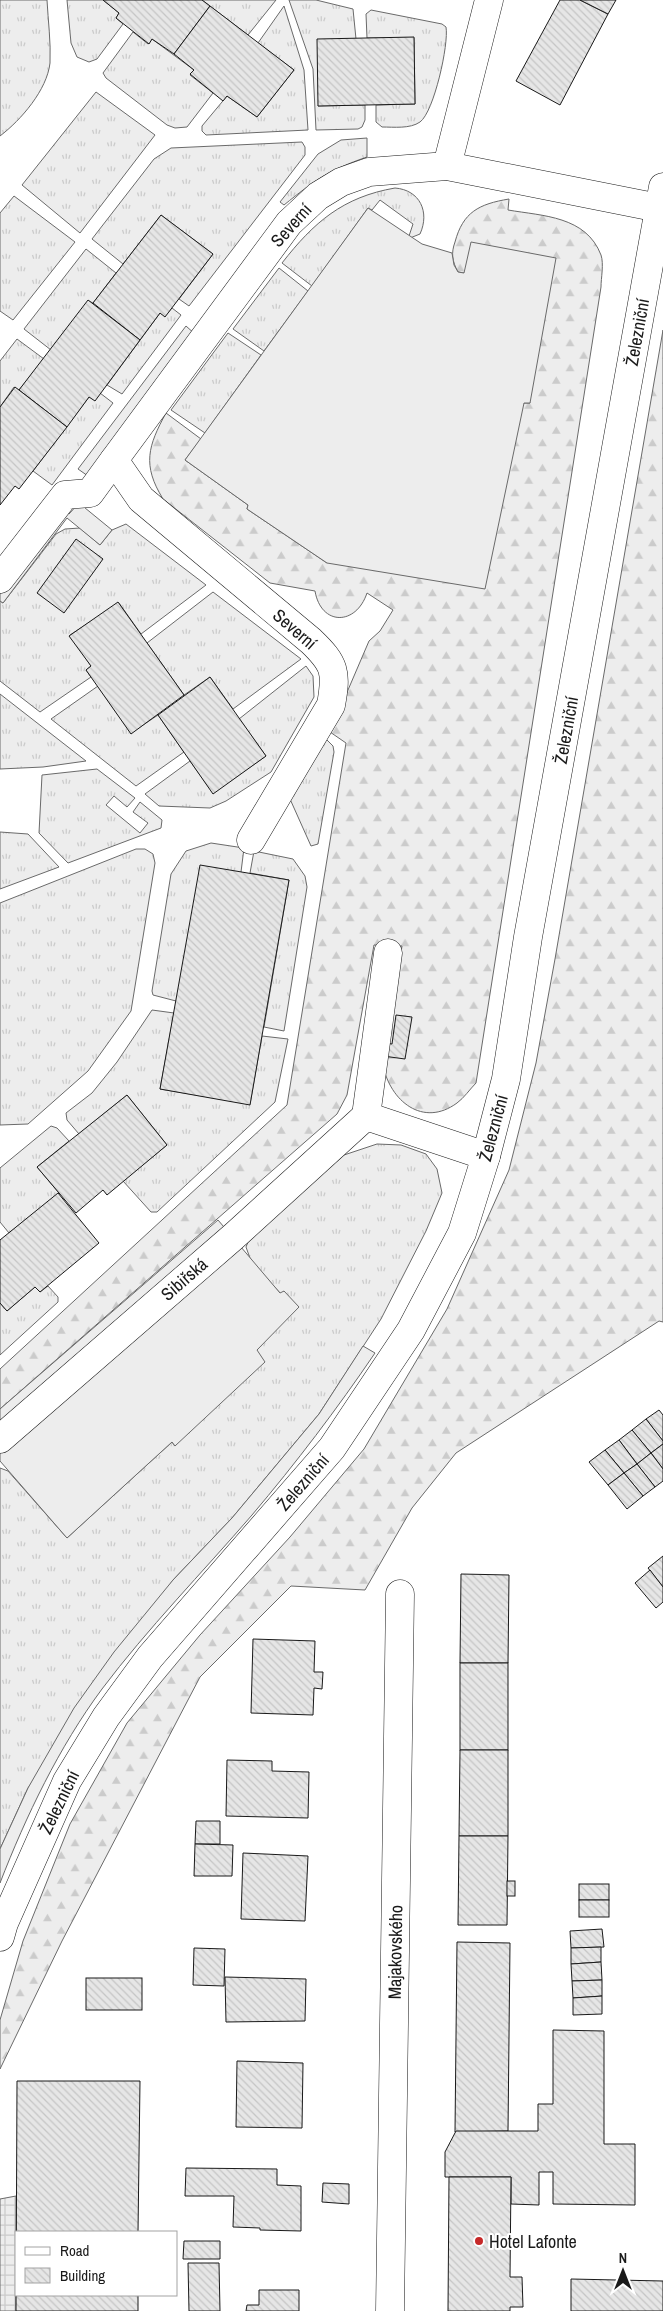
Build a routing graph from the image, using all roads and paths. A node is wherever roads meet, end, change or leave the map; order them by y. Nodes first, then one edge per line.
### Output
1 (489, 0) edge
2 (447, 166) junction
3 (661, 197) edge
4 (114, 460) junction
5 (0, 579) edge
6 (251, 840) dead end
7 (388, 953) dead end
8 (366, 1116) junction
9 (486, 1156) junction
10 (0, 1439) edge
11 (400, 1594) dead end
12 (0, 1937) edge
13 (390, 2311) edge

1 - 2 street
2 - 3 street, Severní
2 - 4 street, Severní
3 - 9 street, Železniční
4 - 5 street, Severní
4 - 6 street, Severní
7 - 8 street
8 - 9 street
8 - 10 street, Sibiřská
9 - 12 street, Železniční
11 - 13 street, Majakovského

